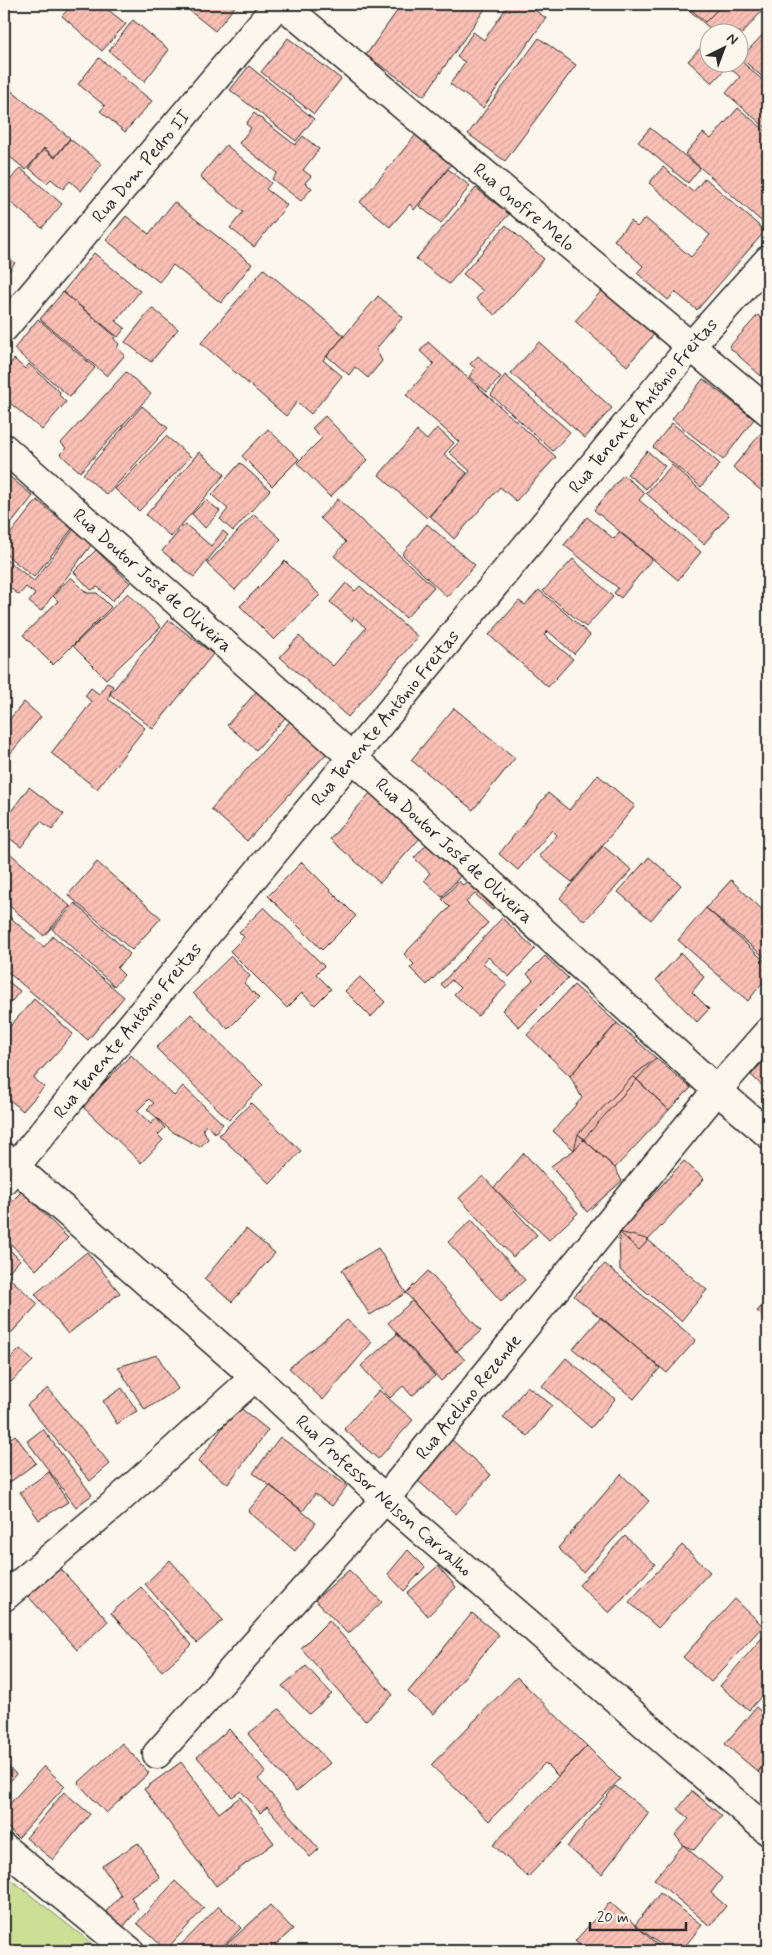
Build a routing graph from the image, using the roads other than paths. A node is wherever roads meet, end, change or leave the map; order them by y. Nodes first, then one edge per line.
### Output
1 (278, 4) edge
2 (282, 4) edge
3 (768, 260) edge
4 (4, 328) edge
5 (692, 345) junction
6 (768, 411) edge
7 (4, 448) edge
8 (353, 758) junction
9 (768, 1032) edge
10 (717, 1090) junction
11 (768, 1134) edge
12 (8, 1168) edge
13 (255, 1377) junction
14 (385, 1499) junction
15 (4, 1597) edge
16 (157, 1754) dead end
17 (768, 1831) edge
18 (4, 1848) edge
19 (130, 1951) edge

1 - 4 street, Rua Dom Pedro II
2 - 5 street, Rua Onofre Melo
3 - 5 street, Rua Tenente Antônio Freitas
5 - 6 street, Rua Onofre Melo
5 - 8 street, Rua Tenente Antônio Freitas
7 - 8 street, Rua Doutor José de Oliveira
8 - 10 street, Rua Doutor José de Oliveira
8 - 12 street, Rua Tenente Antônio Freitas
9 - 10 street, Rua Acelino Rezende
10 - 11 street, Rua Doutor José de Oliveira
10 - 14 street, Rua Acelino Rezende
12 - 13 street, Rua Professor Nelson Carvalho
13 - 14 street, Rua Professor Nelson Carvalho
13 - 15 street
14 - 16 street, Rua Acelino Rezende
14 - 17 street, Rua Professor Nelson Carvalho
18 - 19 street

